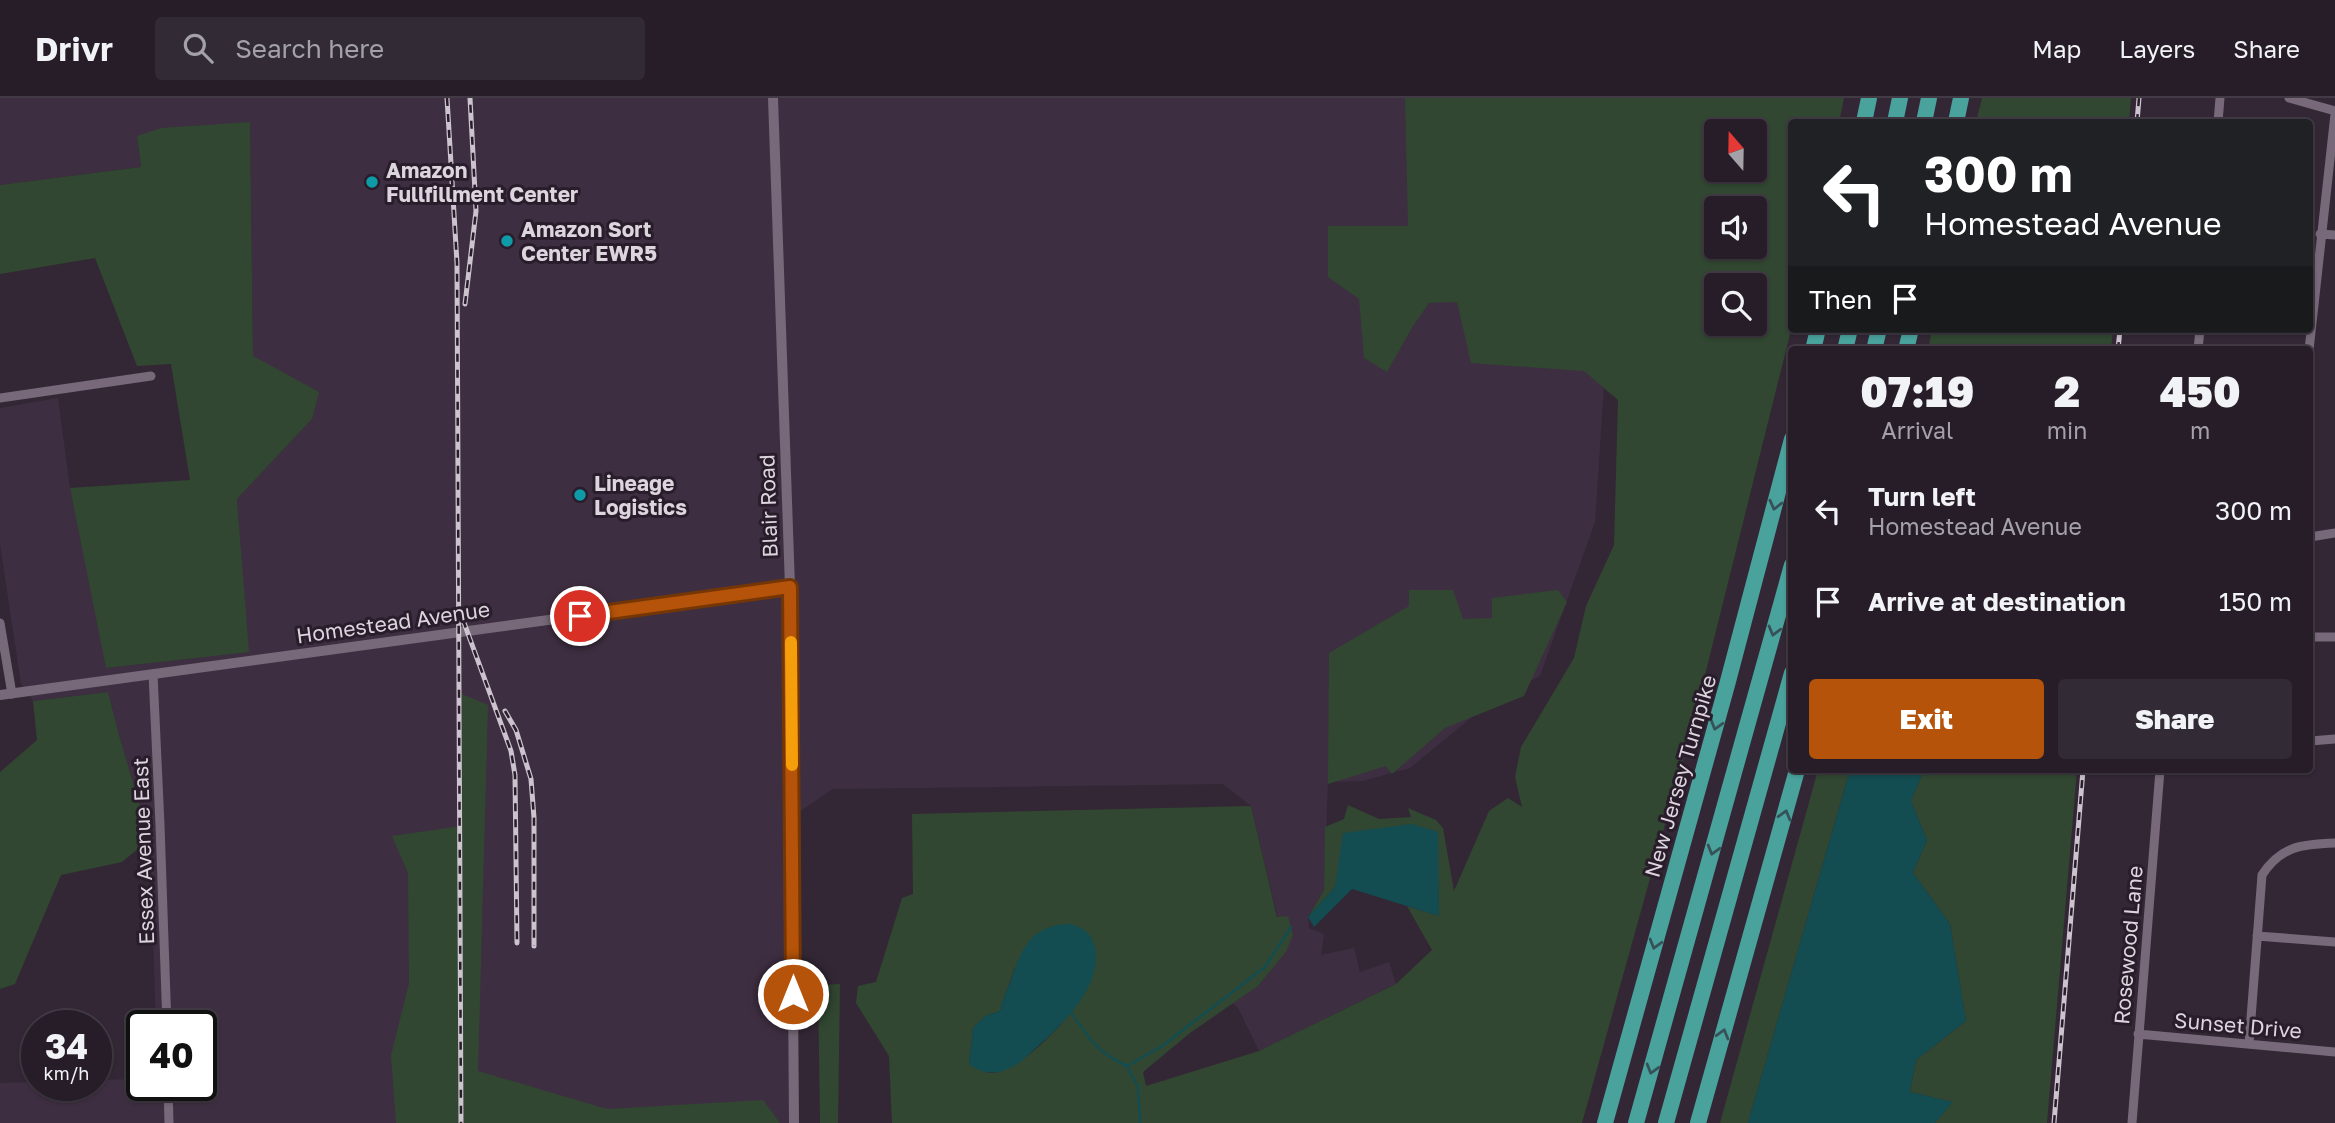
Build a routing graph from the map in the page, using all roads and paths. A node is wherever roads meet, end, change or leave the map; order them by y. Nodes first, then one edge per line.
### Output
1 (774, 98) edge
2 (1869, 98) edge
3 (1900, 98) edge
4 (1929, 98) edge
5 (1961, 98) edge
6 (2220, 98) edge
7 (2288, 98) edge
8 (2335, 112) edge
9 (1865, 119) edge
10 (1896, 119) edge
11 (1925, 119) edge
12 (1957, 119) edge
13 (2218, 119) edge
14 (2320, 234) junction
15 (2335, 235) edge
16 (2313, 308) edge
17 (150, 376) dead end
18 (0, 398) edge
19 (1788, 454) edge
20 (2335, 533) edge
21 (2313, 537) edge
22 (1788, 579) edge
23 (790, 587) junction
24 (0, 623) edge
25 (2313, 637) edge
26 (2335, 637) edge
27 (3, 658) edge
28 (153, 674) junction
29 (1788, 687) edge
30 (12, 694) junction
31 (0, 695) edge
32 (2335, 739) edge
33 (2313, 741) edge
34 (1796, 773) edge
35 (2160, 773) edge
36 (2335, 843) edge
37 (2257, 936) junction
38 (2335, 942) edge
39 (166, 1010) edge
40 (2138, 1034) junction
41 (2249, 1044) junction
42 (2335, 1052) edge
43 (168, 1101) edge
44 (169, 1123) edge
45 (794, 1123) edge
46 (1605, 1123) edge
47 (1636, 1123) edge
48 (1666, 1123) edge
49 (1698, 1123) edge
50 (2132, 1123) edge

1 - 23 street, Blair Road
2 - 9 highway
3 - 10 highway
4 - 11 highway
5 - 12 highway
6 - 13 street
7 - 8 street
8 - 14 street
14 - 15 street
14 - 16 street
17 - 18 street
19 -> 46 highway, New Jersey Turnpike
20 - 21 street
22 -> 47 highway
23 - 28 street, Homestead Avenue
23 - 45 street, Blair Road
24 - 27 street
25 - 26 street
27 - 30 street
28 - 30 street, Homestead Avenue
28 - 39 street, Essex Avenue East
29 - 48 highway
30 - 31 street, Homestead Avenue
32 - 33 street
49 -> 34 highway
35 - 40 street, Rosewood Lane
36 - 37 street
37 - 38 street
37 - 41 street
40 - 41 street, Sunset Drive
40 - 50 street, Rosewood Lane
41 - 42 street, Sunset Drive
43 - 44 street

